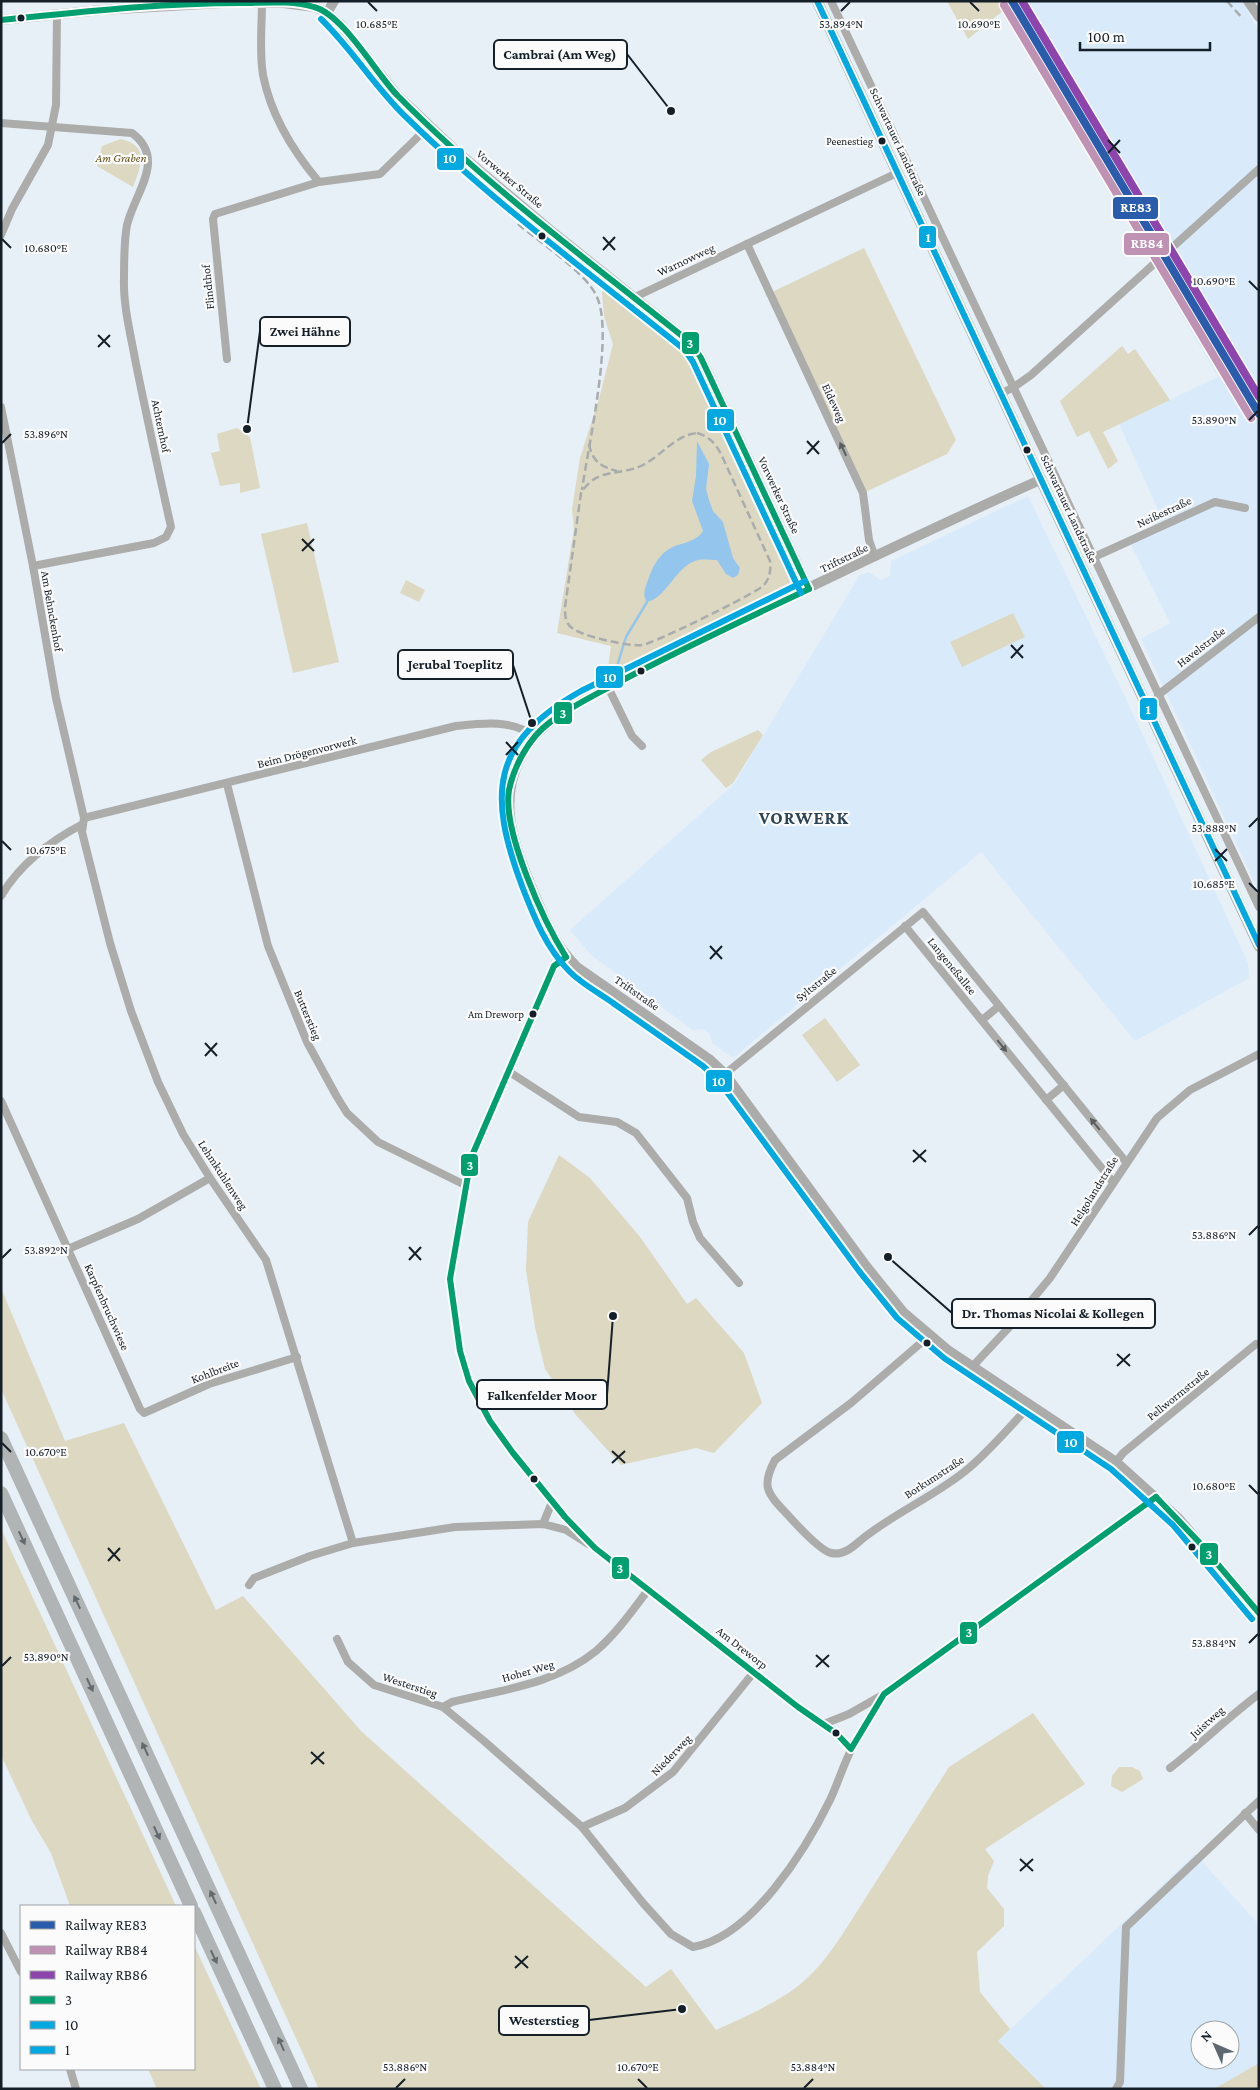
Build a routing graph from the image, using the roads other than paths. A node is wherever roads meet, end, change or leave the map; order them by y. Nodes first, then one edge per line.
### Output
1 (334, 1) edge
2 (817, 1) edge
3 (831, 1) edge
4 (1248, 1) edge
5 (262, 2) edge
6 (326, 13) junction
7 (57, 14) junction
8 (1259, 17) edge
9 (1, 20) edge
10 (1, 123) edge
11 (429, 126) junction
12 (53, 127) junction
13 (1259, 169) edge
14 (897, 173) junction
15 (319, 182) junction
16 (1, 235) edge
17 (748, 244) junction
18 (635, 297) junction
19 (226, 359) dead end
20 (1014, 387) junction
21 (1000, 394) junction
22 (1, 407) edge
23 (1040, 480) junction
24 (1246, 508) dead end
25 (875, 557) junction
26 (1094, 557) junction
27 (33, 566) junction
28 (809, 589) junction
29 (1259, 617) edge
30 (608, 687) junction
31 (1158, 695) junction
32 (535, 737) junction
33 (642, 746) dead end
34 (227, 784) junction
35 (84, 821) junction
36 (1, 896) edge
37 (1259, 906) edge
38 (923, 912) joint
39 (906, 926) junction
40 (1259, 946) edge
41 (566, 956) junction
42 (999, 1006) junction
43 (982, 1020) junction
44 (1259, 1054) edge
45 (508, 1071) junction
46 (724, 1074) junction
47 (1064, 1085) junction
48 (1046, 1100) junction
49 (1, 1101) edge
50 (1126, 1162) junction
51 (210, 1178) junction
52 (1113, 1182) junction
53 (465, 1185) junction
54 (68, 1249) junction
55 (740, 1283) dead end
56 (929, 1336) junction
57 (1256, 1344) dead end
58 (297, 1357) junction
59 (972, 1367) junction
60 (1030, 1405) junction
61 (144, 1412) joint
62 (1, 1438) edge
63 (1116, 1462) junction
64 (1, 1493) edge
65 (1156, 1497) junction
66 (552, 1502) junction
67 (543, 1524) junction
68 (353, 1543) junction
69 (595, 1548) junction
70 (249, 1585) dead end
71 (648, 1590) junction
72 (1259, 1614) edge
73 (337, 1639) dead end
74 (754, 1672) junction
75 (884, 1694) junction
76 (1259, 1694) edge
77 (442, 1707) junction
78 (824, 1724) junction
79 (851, 1750) junction
80 (1170, 1768) dead end
81 (1259, 1802) edge
82 (1245, 1814) junction
83 (582, 1827) junction
84 (1259, 1830) edge
85 (191, 1905) edge
86 (195, 1914) edge
87 (1, 1933) edge
88 (20, 1970) edge
89 (70, 2070) edge
90 (76, 2089) edge
91 (275, 2089) edge
92 (301, 2089) edge
93 (1116, 2089) edge

1 - 6 street
2 - 14 main road, Schwartauer Landstraße
3 - 20 street, Schwartauer Landstraße
4 - 8 street
5 - 6 street, Vorwerker Straße
5 - 7 street, Vorwerker Straße
5 - 15 street
6 - 11 street, Vorwerker Straße
7 - 9 street, Vorwerker Straße
7 - 12 street
10 - 12 street
11 - 15 street
11 - 18 street, Vorwerker Straße
12 - 16 street
12 - 27 street, Achternhof
13 - 20 street
14 - 17 street, Warnowweg
14 - 21 main road, Schwartauer Landstraße
15 - 19 street, Flindthof
17 - 18 street, Warnowweg
25 -> 17 street, Eldeweg
18 - 28 street, Vorwerker Straße
20 - 21 street
20 - 26 street, Schwartauer Landstraße
21 - 23 main road, Schwartauer Landstraße
22 - 27 street, Am Behnckenhof
23 - 25 street, Triftstraße
23 - 40 main road, Schwartauer Landstraße
24 - 26 street, Neißestraße
25 - 28 street, Triftstraße
26 - 31 street, Schwartauer Landstraße
27 - 35 street, Am Behnckenhof
28 - 30 street, Triftstraße
29 - 31 street, Havelstraße
30 - 32 street, Triftstraße
30 - 33 street
31 - 37 street, Schwartauer Landstraße
32 - 34 street, Beim Drögenvorwerk
32 - 41 street, Triftstraße
34 - 35 street, Beim Drögenvorwerk
34 - 53 street, Butterstieg
35 - 36 street
35 - 51 street, Lehmkuhlenweg
38 - 39 street, Syltstraße
38 - 42 street, Langeneßallee
39 - 43 street, Langeneßallee
39 - 46 street, Syltstraße
41 - 45 street, Am Dreworp
41 - 46 street, Triftstraße
42 - 43 street
42 - 47 street, Langeneßallee
43 -> 48 street, Langeneßallee
44 - 50 street, Helgolandstraße
45 - 53 street, Am Dreworp
45 - 55 street
46 - 56 street, Triftstraße
47 - 48 street
50 -> 47 street, Langeneßallee
48 - 52 street, Langeneßallee
49 - 54 street, Karpfenbruchwiese
50 - 52 street, Helgolandstraße
51 - 54 street
51 - 58 street, Lehmkuhlenweg
52 - 59 street, Helgolandstraße
53 - 66 street, Am Dreworp
54 - 61 street, Karpfenbruchwiese
56 - 59 street, Triftstraße
56 - 60 street, Borkumstraße
57 - 63 street, Pellwormstraße
58 - 61 street, Kohlbreite
58 - 68 street, Lehmkuhlenweg
59 - 60 street, Triftstraße
60 - 63 street, Triftstraße
92 -> 62 highway
63 - 65 street, Triftstraße
64 -> 85 highway
65 - 72 street, Triftstraße
65 - 75 street
66 - 67 street
66 - 69 street, Am Dreworp
67 - 68 street
67 - 69 street
68 - 70 street
69 - 71 street, Am Dreworp
71 - 74 street, Am Dreworp
71 - 77 street, Hoher Weg
73 - 77 street, Westerstieg
74 - 78 street, Am Dreworp
74 - 83 street, Niederweg
75 - 78 street
75 - 79 street
76 - 80 street, Juistweg
77 - 83 street, Westerstieg
78 - 79 street, Am Dreworp
79 - 83 street, Westerstieg
81 - 82 street
82 - 84 street
82 - 93 street
86 -> 91 highway
87 - 88 street
89 - 90 street

